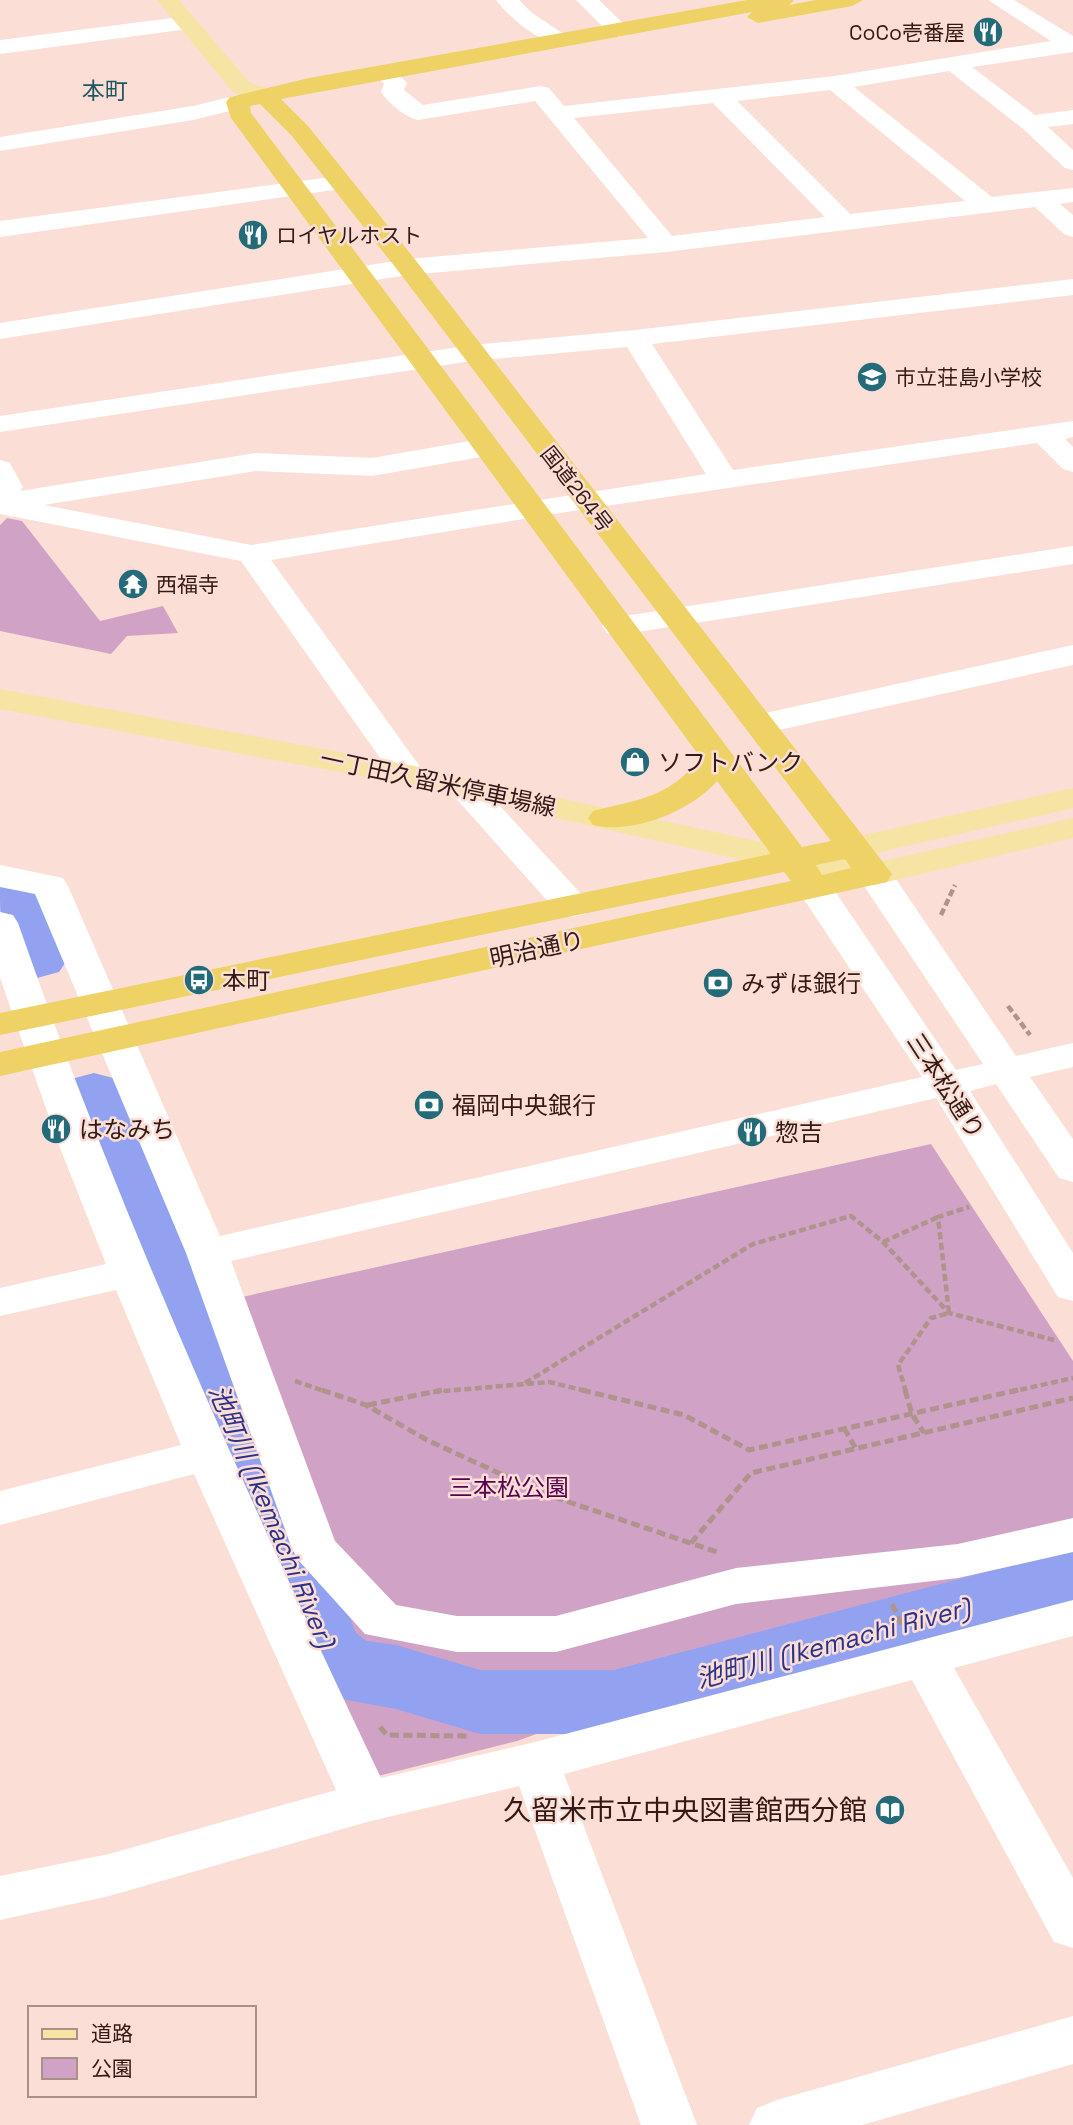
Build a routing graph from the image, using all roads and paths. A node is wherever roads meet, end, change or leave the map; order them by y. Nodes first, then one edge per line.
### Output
1 (168, 0) edge
2 (507, 0) edge
3 (587, 0) edge
4 (778, 0) edge
5 (852, 0) edge
6 (999, 0) edge
7 (188, 23) junction
8 (619, 30) junction
9 (562, 40) junction
10 (1072, 45) edge
11 (0, 47) edge
12 (954, 64) junction
13 (390, 78) junction
14 (835, 83) junction
15 (719, 96) junction
16 (252, 101) junction
17 (561, 113) junction
18 (1073, 117) edge
19 (1030, 123) junction
20 (0, 144) edge
21 (1073, 163) edge
22 (339, 183) junction
23 (297, 189) junction
24 (1073, 195) edge
25 (1042, 200) junction
26 (987, 206) junction
27 (845, 223) junction
28 (0, 229) edge
29 (1073, 229) edge
30 (666, 244) junction
31 (408, 267) junction
32 (360, 274) junction
33 (1073, 287) edge
34 (0, 331) edge
35 (635, 338) junction
36 (472, 353) junction
37 (423, 360) junction
38 (0, 424) edge
39 (1073, 429) edge
40 (1044, 434) junction
41 (487, 447) junction
42 (1073, 463) edge
43 (0, 469) edge
44 (725, 480) junction
45 (0, 496) edge
46 (585, 500) junction
47 (0, 504) edge
48 (531, 509) junction
49 (251, 554) junction
50 (1073, 555) edge
51 (679, 617) junction
52 (618, 626) junction
53 (1073, 656) edge
54 (0, 699) edge
55 (761, 724) junction
56 (716, 758) junction
57 (409, 775) junction
58 (464, 787) junction
59 (1073, 798) edge
60 (605, 818) junction
61 (1073, 828) edge
62 (864, 861) junction
63 (960, 874) dead end
64 (803, 875) junction
65 (0, 876) edge
66 (572, 906) junction
67 (0, 923) edge
68 (949, 927) dead end
69 (1007, 1004) dead end
70 (108, 1022) junction
71 (25, 1032) edge
72 (1031, 1037) dead end
73 (1073, 1055) edge
74 (0, 1063) edge
75 (1009, 1071) junction
76 (947, 1085) junction
77 (1073, 1169) edge
78 (968, 1207) dead end
79 (938, 1217) junction
80 (883, 1242) junction
81 (207, 1253) junction
82 (1067, 1268) edge
83 (130, 1273) junction
84 (0, 1302) edge
85 (949, 1313) junction
86 (1054, 1340) dead end
87 (1073, 1378) edge
88 (288, 1379) dead end
89 (523, 1384) junction
90 (1073, 1398) edge
91 (366, 1405) junction
92 (912, 1413) junction
93 (844, 1429) junction
94 (924, 1433) junction
95 (856, 1449) junction
96 (206, 1455) junction
97 (0, 1508) edge
98 (1073, 1535) edge
99 (691, 1543) junction
100 (720, 1553) dead end
101 (886, 1591) dead end
102 (1073, 1618) edge
103 (915, 1646) junction
104 (370, 1717) dead end
105 (479, 1735) dead end
106 (535, 1762) junction
107 (367, 1802) junction
108 (0, 1898) edge
109 (1073, 1926) edge
110 (1073, 2040) edge
111 (669, 2125) edge
112 (776, 2125) edge

1 - 7 main road
2 - 9 street
3 - 8 street
4 - 8 highway
5 - 13 highway
6 - 10 street
7 - 11 street
7 - 16 main road
8 - 9 highway
9 - 13 highway
10 - 12 street
12 - 14 street
12 - 19 street
13 - 16 highway
13 - 17 street
14 - 15 street
14 - 26 street
15 - 17 street
15 - 27 street
16 - 20 street
16 - 22 highway, 国道264号
16 - 23 highway, 国道264号
17 - 30 street
18 - 19 street
19 - 21 street
22 - 23 street
22 - 31 highway, 国道264号
23 - 28 street
23 - 32 highway, 国道264号
24 - 25 street
25 - 26 street
25 - 29 street
26 - 27 street
27 - 30 street
30 - 31 street
31 - 32 street
31 - 36 highway, 国道264号
32 - 34 street
32 - 37 highway, 国道264号
33 - 35 street
35 - 36 street
35 - 44 street
36 - 37 street
36 - 46 highway, 国道264号
37 - 38 street
37 - 41 highway, 国道264号
39 - 40 street
40 - 42 street
40 - 44 street
41 - 47 street
41 - 48 highway, 国道264号
43 - 45 street
44 - 46 street
46 - 48 street
46 - 51 highway, 国道264号
47 - 49 street
48 - 49 street
48 - 52 highway, 国道264号
49 - 57 street
50 - 51 street
51 - 52 street
51 - 55 highway, 国道264号
52 - 56 highway, 国道264号
53 - 55 street
54 - 57 main road, 一丁田久留米停車場線
55 - 62 highway, 国道264号
56 - 60 highway
56 - 64 highway, 国道264号
57 - 58 main road, 一丁田久留米停車場線
58 - 60 main road, 一丁田久留米停車場線
58 - 66 street
59 - 62 main road, 明治通り
60 - 64 main road, 一丁田久留米停車場線
61 - 62 main road, 明治通り
62 - 64 highway, 明治通り
62 - 75 street
63 - 68 path
64 - 66 highway, 明治通り
64 - 70 highway, 明治通り
64 - 76 street, 三本松通り
65 - 70 street
66 - 70 highway, 明治通り
67 - 71 street
69 - 72 path
70 - 71 highway, 明治通り
70 - 81 street
71 - 74 highway, 明治通り
71 - 83 street
73 - 75 street
75 - 76 street
75 - 77 street
76 - 81 street
76 - 82 street, 三本松通り
78 - 79 path
79 - 80 path
79 - 85 path
80 - 85 path
80 - 89 path
81 - 98 street
83 - 84 street
83 - 96 street
85 - 86 path
85 - 92 path
87 - 92 path
88 - 91 path
89 - 91 path
89 - 93 path
90 - 94 path
91 - 99 path
92 - 93 path
92 - 94 path
93 - 95 path
94 - 95 path
95 - 99 path
96 - 97 street
96 - 107 street
99 - 100 path
101 - 103 path
102 - 103 street
103 - 106 street
103 - 109 street
104 - 105 path
106 - 107 street
106 - 111 street
107 - 108 street
110 - 112 street

